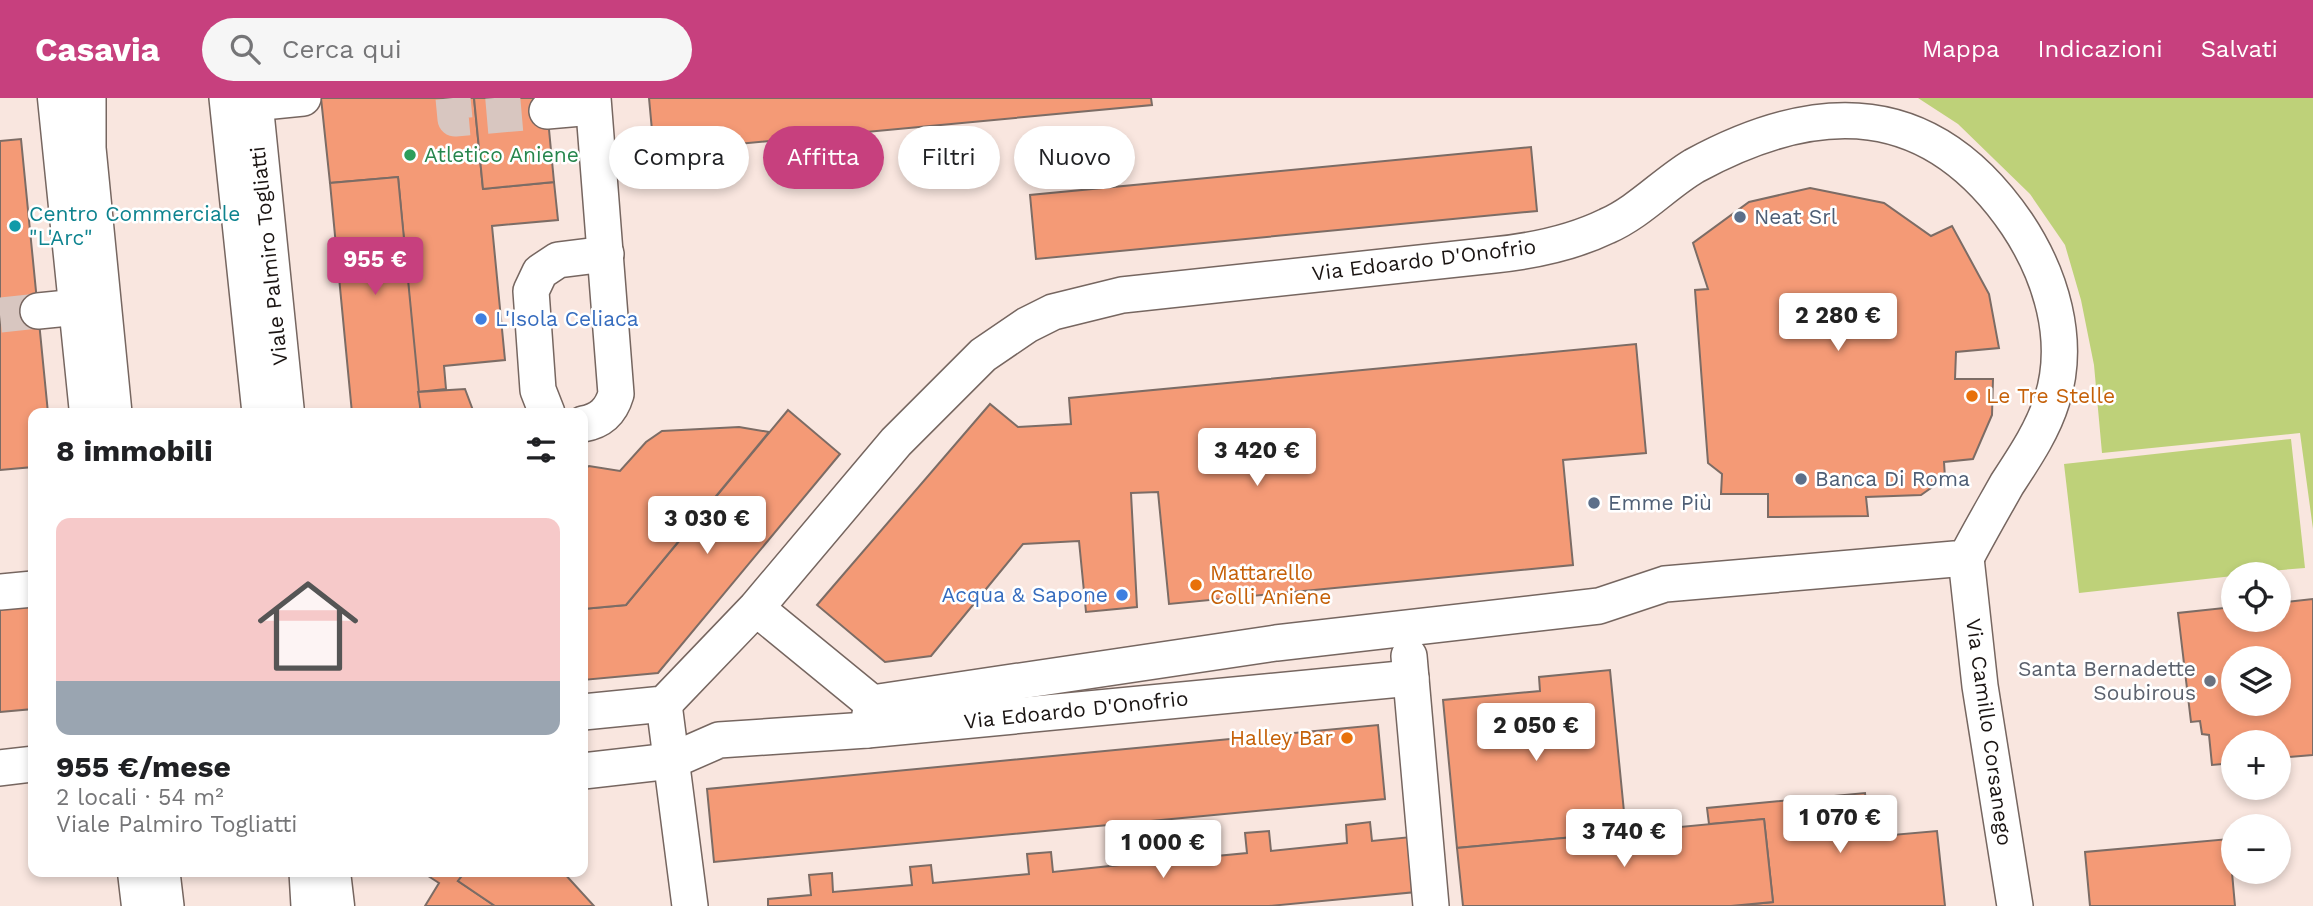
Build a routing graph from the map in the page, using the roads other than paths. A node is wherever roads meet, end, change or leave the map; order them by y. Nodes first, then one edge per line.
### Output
1 (57, 98) edge
2 (88, 98) edge
3 (303, 98) edge
4 (244, 100) edge
5 (593, 103) edge
6 (1799, 110) edge
7 (547, 111) tunnel mouth
8 (606, 254) junction
9 (78, 307) junction
10 (38, 311) tunnel mouth
11 (88, 408) edge
12 (114, 408) edge
13 (260, 408) edge
14 (284, 408) edge
15 (545, 408) edge
16 (588, 423) edge
17 (1966, 558) junction
18 (28, 589) edge
19 (0, 592) edge
20 (756, 608) junction
21 (1407, 628) junction
22 (1410, 678) junction
23 (664, 704) junction
24 (588, 712) edge
25 (869, 717) junction
26 (671, 761) junction
27 (28, 765) edge
28 (0, 768) edge
29 (588, 770) edge
30 (138, 877) edge
31 (163, 877) edge
32 (307, 877) edge
33 (332, 877) edge
34 (141, 906) edge
35 (166, 906) edge
36 (309, 906) edge
37 (335, 906) edge
38 (690, 906) edge
39 (1431, 906) edge
40 (2015, 906) edge

1 - 9 main road
2 - 12 street
3 - 4 street
4 - 13 street, Viale Palmiro Togliatti
4 - 14 main road, Viale Palmiro Togliatti
5 - 7 street
5 - 8 street
6 - 17 street, Via Edoardo D'Onofrio
6 - 20 street, Via Edoardo D'Onofrio
8 - 15 street
8 - 16 street
9 - 10 street
9 - 11 main road
17 - 21 street, Via Edoardo D'Onofrio
17 - 40 street, Via Camillo Corsanego
18 - 19 street
20 - 23 street, Via Edoardo D'Onofrio
20 - 25 street
21 - 22 street
21 - 25 street, Via Edoardo D'Onofrio
22 - 25 street, Via Edoardo D'Onofrio
22 - 39 street
23 - 24 street
23 - 26 street
25 - 26 street, Via Edoardo D'Onofrio
26 - 29 street, Via Edoardo D'Onofrio
26 - 38 street
27 - 28 street
30 - 34 main road
31 - 35 street
32 - 36 street
33 - 37 main road

